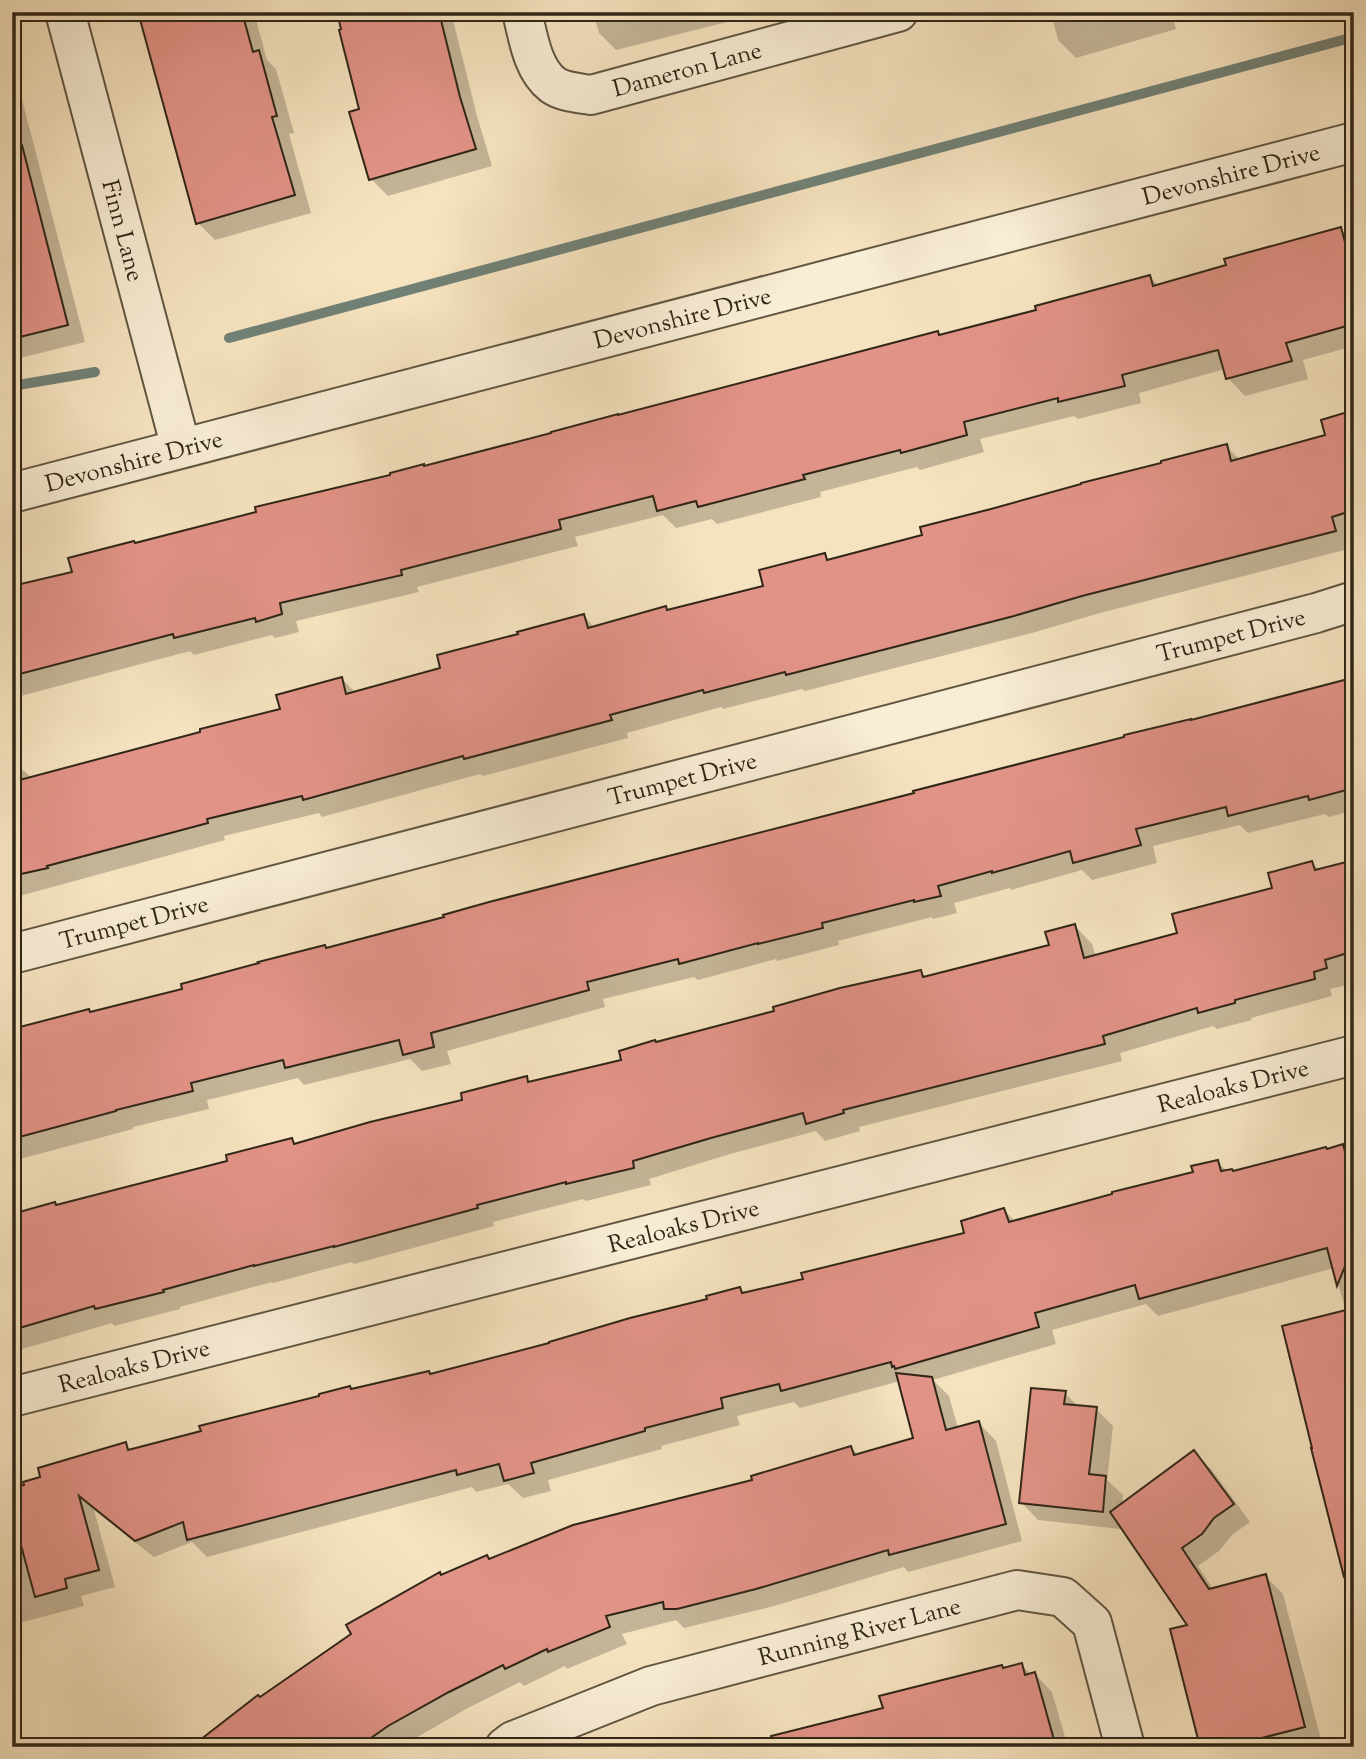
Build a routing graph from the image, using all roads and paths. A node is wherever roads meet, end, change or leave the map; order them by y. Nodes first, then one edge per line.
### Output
1 (65, 12) edge
2 (522, 12) edge
3 (898, 12) edge
4 (1354, 142) edge
5 (181, 449) junction
6 (12, 493) edge
7 (1354, 601) edge
8 (12, 954) edge
9 (1354, 1055) edge
10 (12, 1397) edge
11 (505, 1747) edge
12 (1125, 1747) edge

1 - 5 street, Finn Lane
2 - 3 street, Dameron Lane
4 - 5 street, Devonshire Drive
5 - 6 street, Devonshire Drive
7 - 8 street, Trumpet Drive
9 - 10 street, Realoaks Drive
11 - 12 street, Running River Lane

